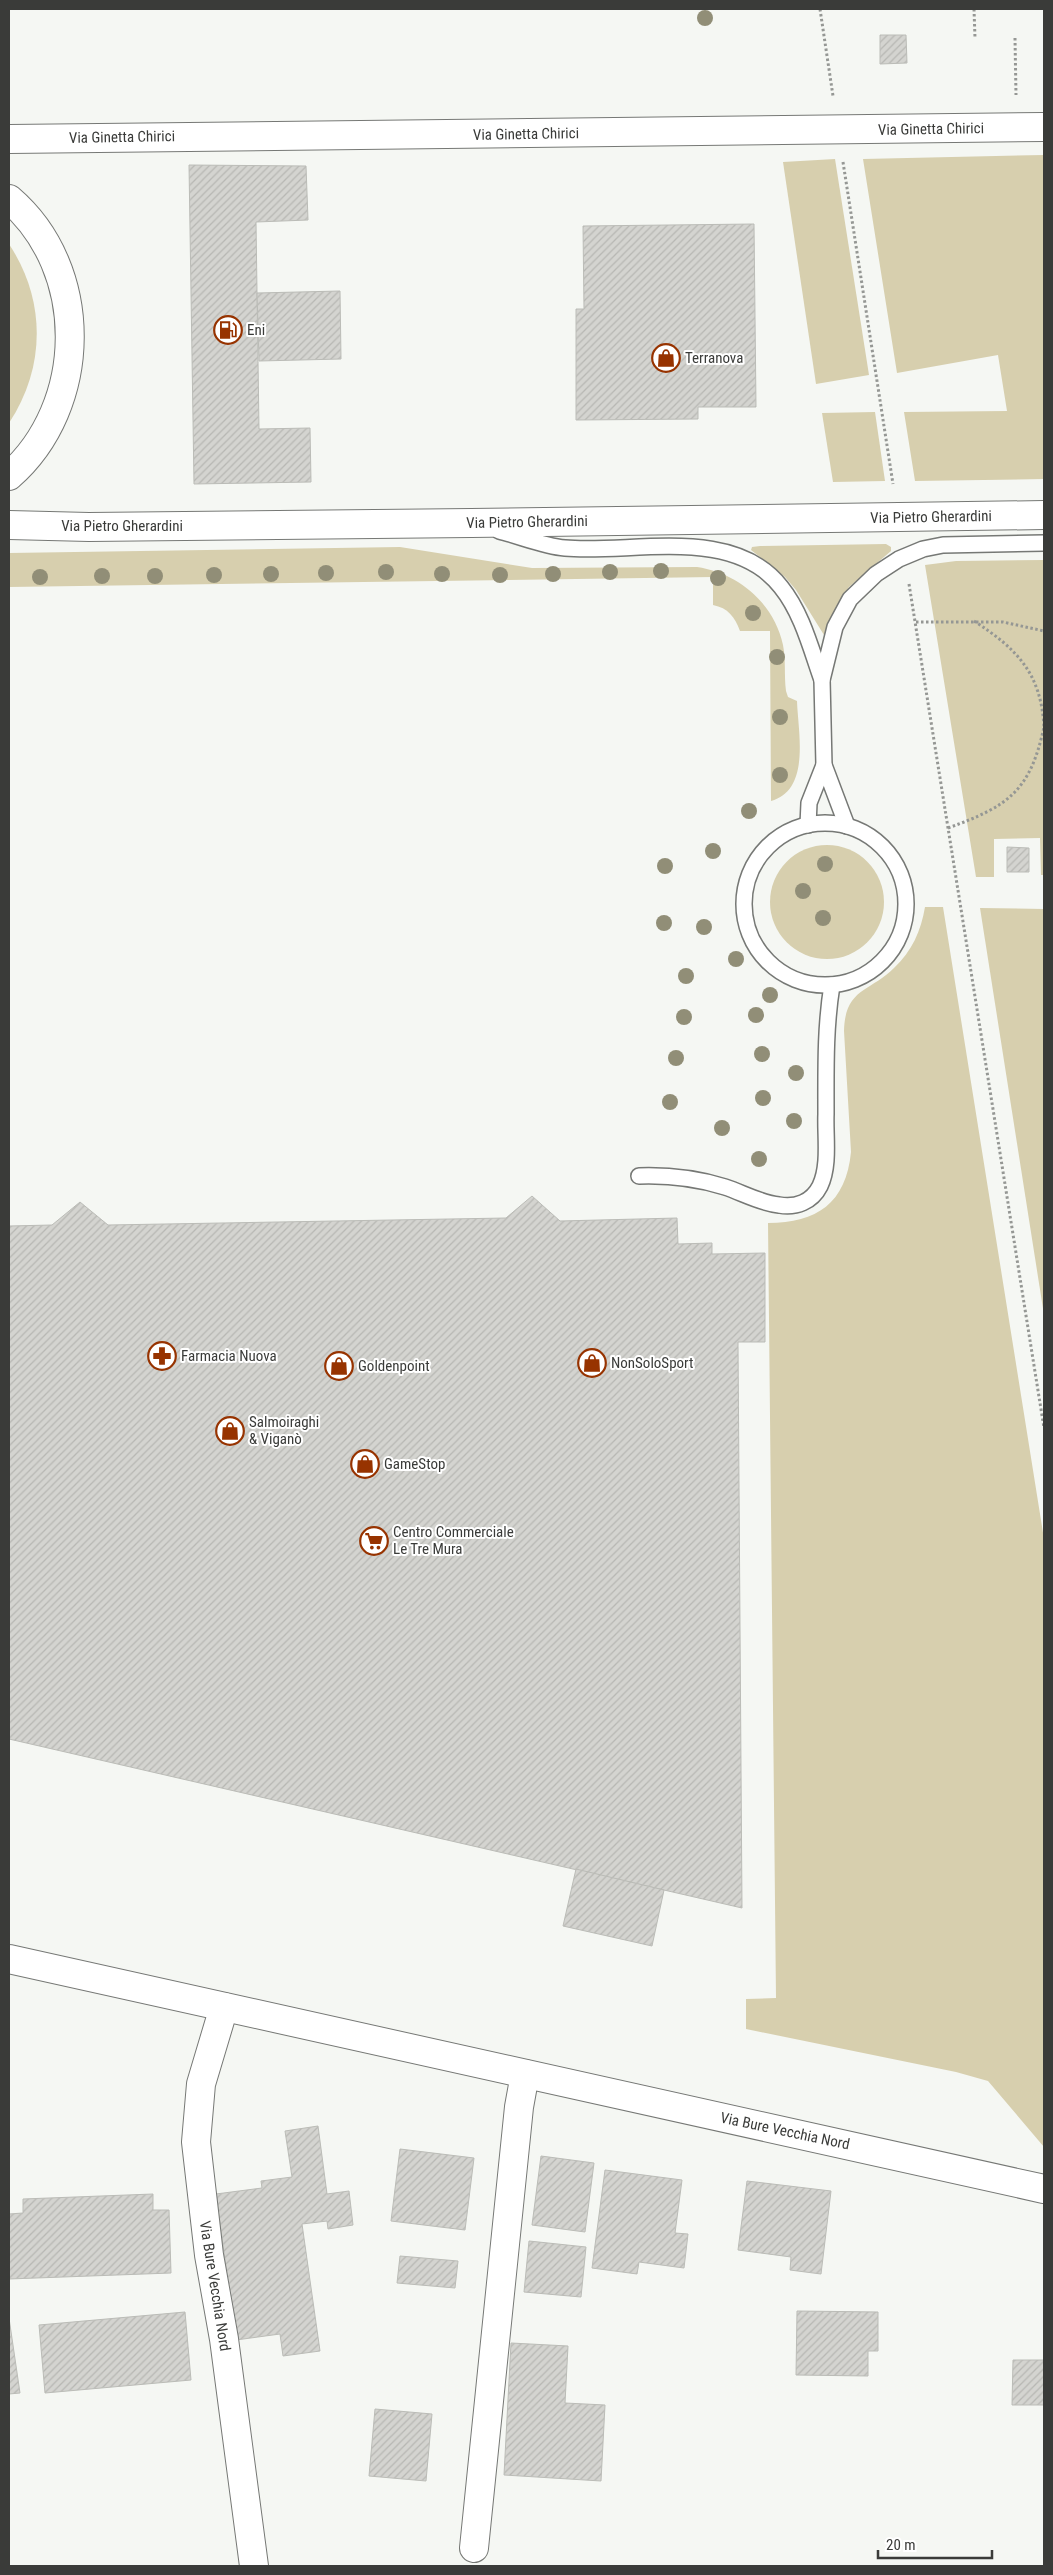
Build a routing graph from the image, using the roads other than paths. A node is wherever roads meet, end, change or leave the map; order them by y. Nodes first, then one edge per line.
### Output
1 (1044, 127) edge
2 (9, 139) edge
3 (9, 199) edge
4 (9, 476) edge
5 (1044, 515) edge
6 (471, 523) junction
7 (9, 525) edge
8 (1044, 543) edge
9 (822, 680) junction
10 (824, 765) junction
11 (808, 825) junction
12 (847, 826) junction
13 (832, 985) junction
14 (639, 1176) dead end
15 (9, 1959) edge
16 (224, 2007) junction
17 (525, 2074) junction
18 (1044, 2189) edge
19 (474, 2548) dead end
20 (254, 2566) edge

1 - 2 main road, Via Ginetta Chirici
3 - 4 main road
5 - 6 main road, Via Pietro Gherardini
6 - 7 main road, Via Pietro Gherardini
6 - 9 lane
8 - 9 lane
9 - 10 lane
10 - 11 lane
10 - 12 lane
11 - 12 lane
11 - 13 lane
12 - 13 lane
13 - 14 lane
15 - 16 main road, Via Bure Vecchia Nord
16 - 17 main road, Via Bure Vecchia Nord
16 - 20 main road, Via Bure Vecchia Nord
17 - 18 main road, Via Bure Vecchia Nord
17 - 19 main road

